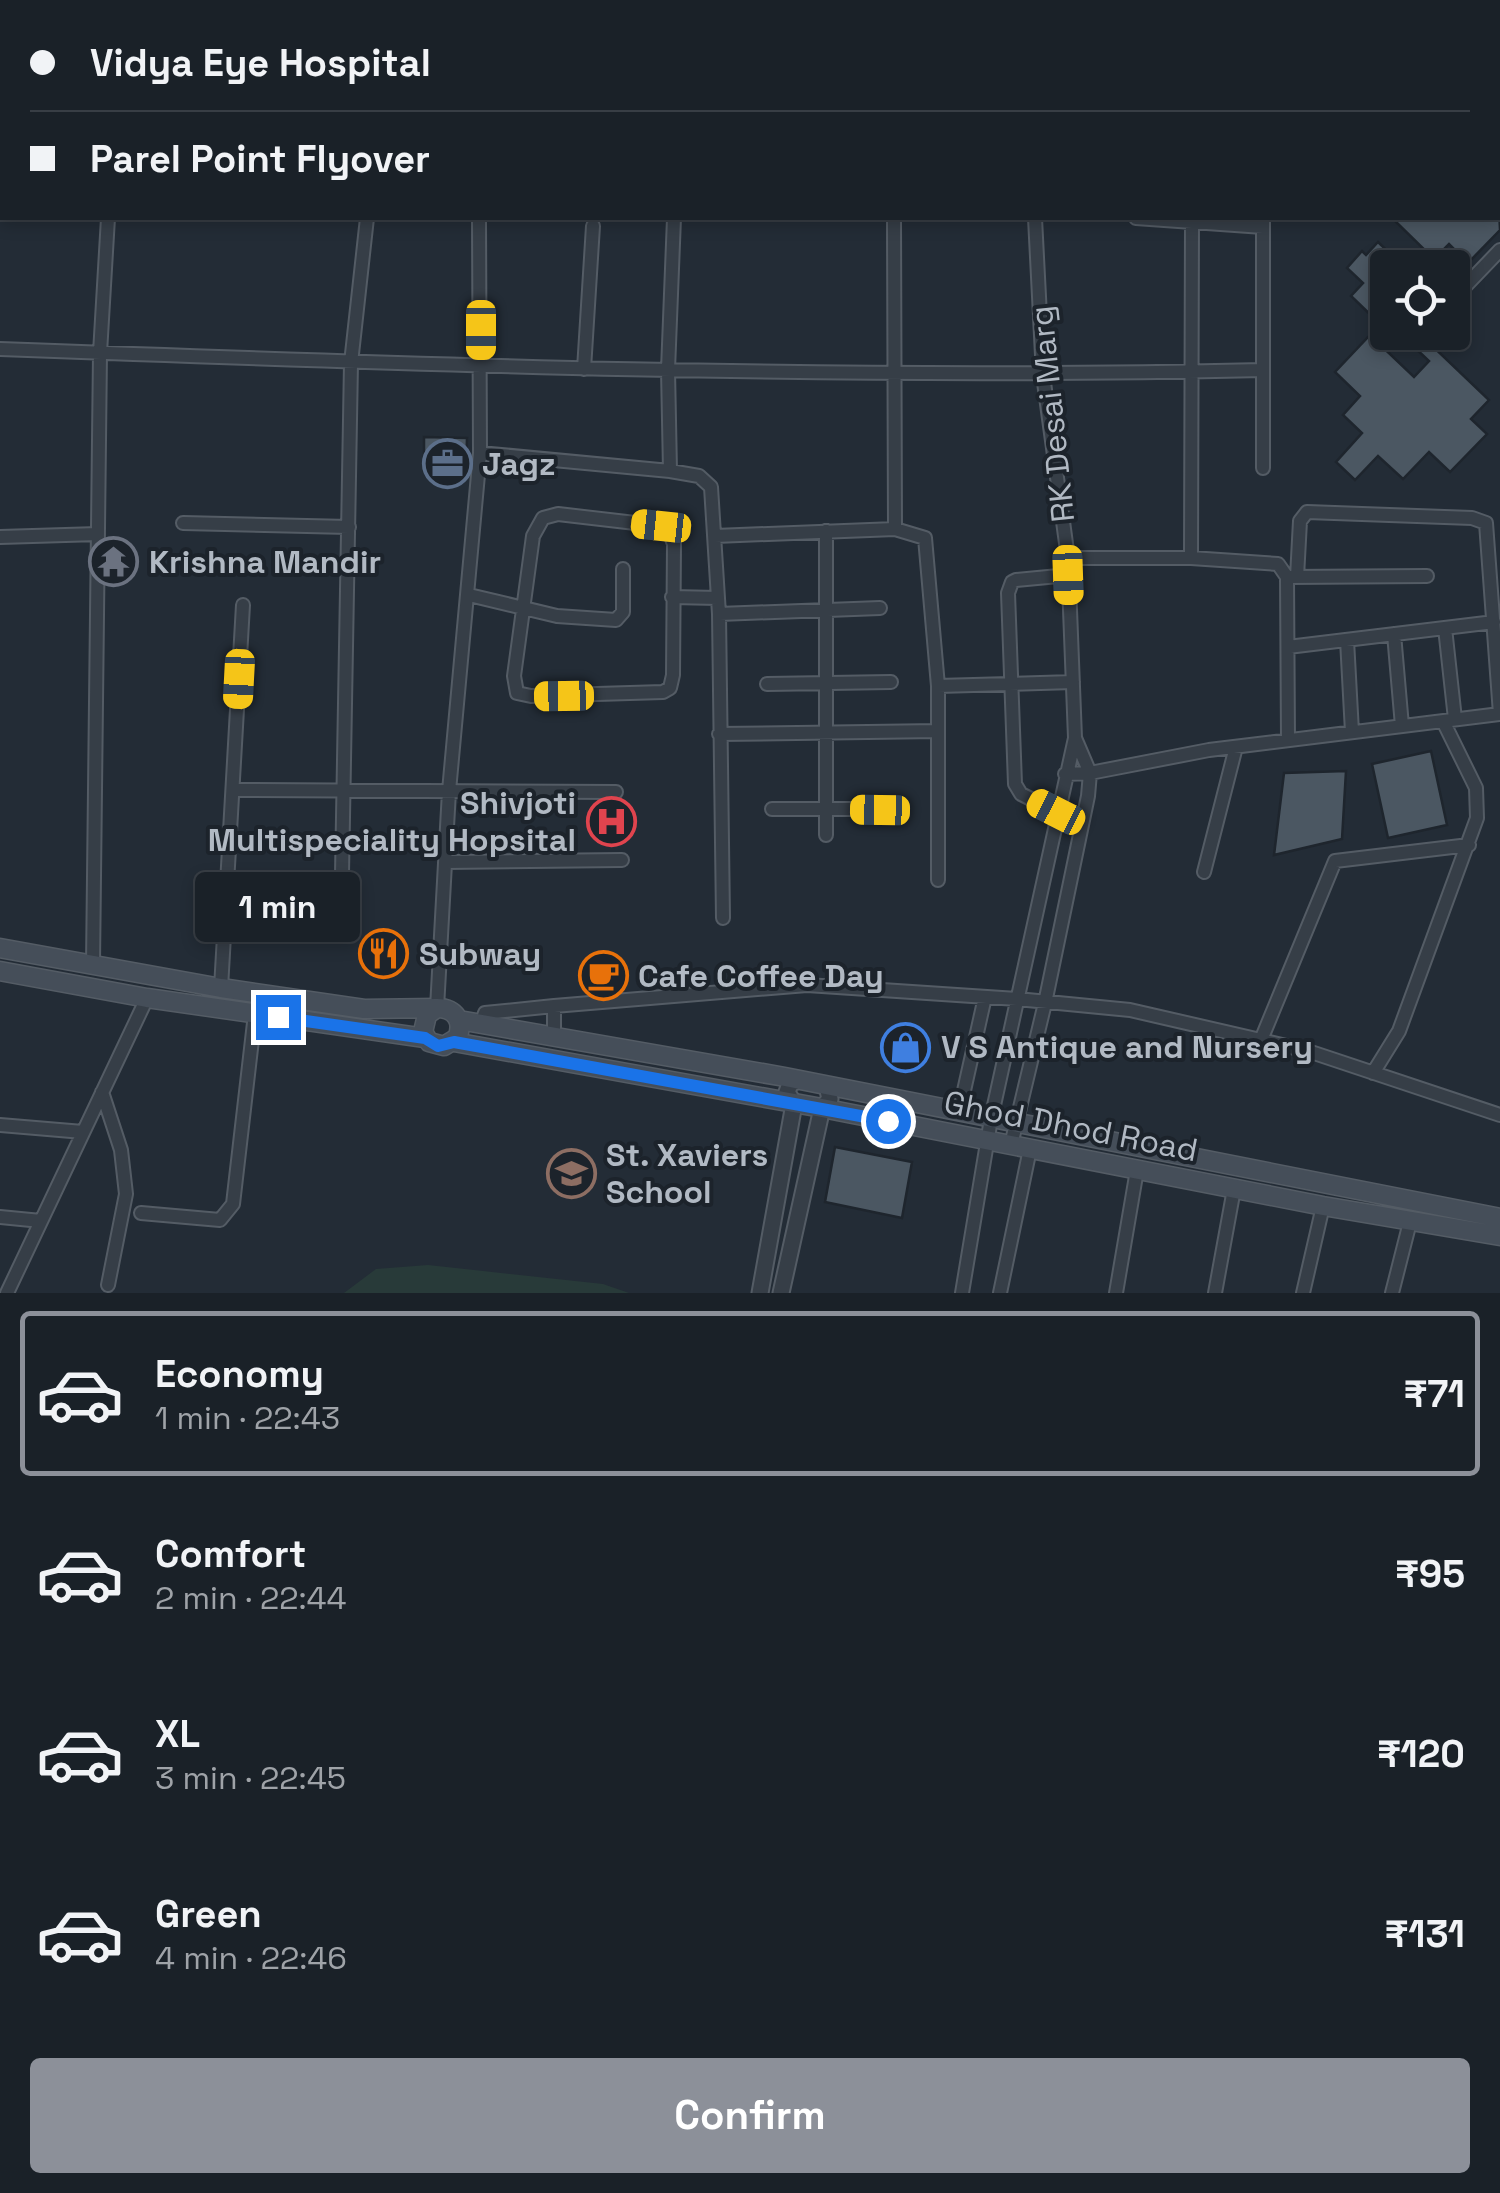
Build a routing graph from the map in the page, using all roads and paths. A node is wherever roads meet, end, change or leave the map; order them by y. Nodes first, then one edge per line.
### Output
1 (108, 220) edge
2 (368, 220) edge
3 (480, 220) edge
4 (674, 220) edge
5 (894, 220) edge
6 (1035, 220) edge
7 (1192, 220) joint
8 (1263, 222) edge
9 (593, 226) dead end
10 (1500, 250) edge
11 (1470, 281) edge
12 (0, 349) edge
13 (100, 352) junction
14 (351, 363) junction
15 (481, 368) junction
16 (584, 369) junction
17 (668, 370) junction
18 (1263, 370) junction
19 (1191, 372) junction
20 (894, 373) junction
21 (1044, 375) junction
22 (480, 453) junction
23 (1263, 468) dead end
24 (670, 471) junction
25 (183, 523) dead end
26 (349, 527) junction
27 (895, 528) junction
28 (826, 532) junction
29 (98, 534) junction
30 (0, 536) edge
31 (715, 536) junction
32 (1068, 558) junction
33 (1191, 558) junction
34 (623, 569) dead end
35 (1068, 575) junction
36 (1427, 576) dead end
37 (1292, 577) junction
38 (469, 595) junction
39 (672, 598) junction
40 (718, 598) junction
41 (244, 605) dead end
42 (525, 608) junction
43 (880, 608) dead end
44 (826, 611) junction
45 (720, 614) junction
46 (1494, 622) junction
47 (1445, 628) junction
48 (1394, 634) junction
49 (1347, 640) junction
50 (1288, 647) junction
51 (891, 682) dead end
52 (1073, 682) junction
53 (825, 683) junction
54 (767, 684) dead end
55 (1011, 684) junction
56 (938, 686) junction
57 (1500, 714) edge
58 (1449, 720) junction
59 (1402, 726) junction
60 (938, 731) junction
61 (825, 732) junction
62 (1352, 732) junction
63 (719, 734) junction
64 (1075, 738) junction
65 (1288, 740) junction
66 (1236, 747) junction
67 (1090, 773) junction
68 (1065, 774) junction
69 (232, 790) junction
70 (344, 790) junction
71 (449, 791) junction
72 (616, 792) dead end
73 (772, 809) dead end
74 (827, 809) junction
75 (880, 810) dead end
76 (1056, 812) junction
77 (826, 835) dead end
78 (1469, 845) junction
79 (622, 860) dead end
80 (445, 862) junction
81 (1204, 872) dead end
82 (342, 874) dead end
83 (938, 880) dead end
84 (723, 918) dead end
85 (0, 948) edge
86 (93, 964) junction
87 (0, 971) edge
88 (221, 988) junction
89 (985, 997) junction
90 (148, 998) junction
91 (1017, 999) junction
92 (1045, 1004) junction
93 (554, 1006) junction
94 (438, 1008) junction
95 (254, 1014) junction
96 (459, 1020) junction
97 (481, 1024) junction
98 (554, 1037) junction
99 (425, 1038) junction
100 (1260, 1040) junction
101 (454, 1042) junction
102 (1373, 1073) junction
103 (798, 1080) junction
104 (827, 1086) junction
105 (102, 1092) junction
106 (794, 1104) junction
107 (822, 1108) junction
108 (958, 1113) junction
109 (1500, 1115) edge
110 (990, 1120) junction
111 (1015, 1125) junction
112 (0, 1126) edge
113 (83, 1132) junction
114 (986, 1140) junction
115 (1020, 1147) junction
116 (1137, 1170) junction
117 (1234, 1189) junction
118 (1323, 1206) junction
119 (141, 1212) dead end
120 (0, 1217) edge
121 (1500, 1218) edge
122 (41, 1221) junction
123 (1410, 1222) junction
124 (1500, 1236) edge
125 (108, 1285) dead end
126 (7, 1293) edge
127 (760, 1293) edge
128 (781, 1293) edge
129 (962, 1293) edge
130 (1000, 1293) edge
131 (1116, 1293) edge
132 (1214, 1293) edge
133 (1304, 1293) edge
134 (1392, 1293) edge

1 - 13 street
2 - 14 street
3 - 15 street
4 - 17 street
5 - 20 street
6 - 21 street, RK Desai Marg
7 - 8 street
7 - 19 street
8 - 18 street
9 - 16 street
10 - 11 street
12 - 13 street
13 - 14 street
13 - 29 street
14 - 15 street
14 - 26 street
15 - 16 street
15 - 22 street
16 - 17 street
17 - 20 street
17 - 24 street
18 - 19 street
18 - 23 street
19 - 21 street
19 - 33 street
20 - 21 street
20 - 27 street
21 - 32 street, RK Desai Marg
22 - 24 street
22 - 38 street
24 - 31 street
25 - 26 street
26 - 70 street
27 - 28 street
27 - 56 street
28 - 31 street
28 - 44 street
29 - 30 street
29 - 86 street
31 - 40 street
32 - 33 street
32 - 35 street, RK Desai Marg
33 - 37 street
34 - 42 street
35 - 52 street, RK Desai Marg
35 - 55 street
36 - 37 street
37 - 46 street
37 - 50 street
38 - 42 street
38 - 71 street
39 - 40 street
39 - 42 street
39 - 42 street
40 - 45 street
41 - 69 street
43 - 44 street
44 - 45 street
44 - 53 street
45 - 63 street
46 - 47 street
46 - 57 street
47 - 48 street
47 - 58 street
48 - 49 street
48 - 59 street
49 - 50 street
49 - 62 street
50 - 65 street
51 - 53 street
52 - 55 street
52 - 64 street, RK Desai Marg
53 - 54 street
53 - 61 street
55 - 56 street
55 - 76 street
56 - 60 street
57 - 58 street
58 - 59 street
58 - 78 street
59 - 62 street
60 - 61 street
60 - 83 street
61 - 63 street
61 - 74 street
62 - 65 street
63 - 84 street
64 - 67 street
64 - 68 street, RK Desai Marg
65 - 66 street
66 - 67 street
66 - 81 street
67 - 68 street
67 - 92 street
68 - 76 street, RK Desai Marg
69 - 70 street
69 - 88 street
70 - 71 street
70 - 82 street
71 - 72 street
71 - 80 street
73 - 74 street
74 - 75 street
74 - 77 street
76 - 91 street, RK Desai Marg
78 - 100 street
78 - 102 street
79 - 80 street
80 - 94 street
85 - 86 main road
86 - 88 main road
87 - 90 main road, Ghod Dhod Road
88 - 94 main road
89 - 91 street
89 - 93 street
89 - 108 street
90 - 95 main road, Ghod Dhod Road
90 - 105 street
91 - 92 street
91 - 110 street, RK Desai Marg
92 - 100 street
92 - 111 street
93 - 97 street
93 - 98 street
94 - 96 main road
94 - 99 main road
95 - 99 main road, Ghod Dhod Road
95 - 119 street
96 - 97 main road
96 - 101 main road
97 - 98 main road
98 - 103 main road
99 - 101 main road, Ghod Dhod Road
100 - 102 street
101 - 106 main road, Ghod Dhod Road
102 - 109 street
103 - 104 main road
103 - 106 street
104 - 107 street
104 - 108 main road
105 - 113 street
105 - 125 street
106 - 107 main road, Ghod Dhod Road
106 - 127 street
107 - 114 main road, Ghod Dhod Road
107 - 128 street
108 - 110 main road
110 - 111 main road
110 - 114 street, RK Desai Marg
111 - 115 street
111 - 121 main road
112 - 113 street
113 - 122 street
114 - 115 main road, Ghod Dhod Road
114 - 129 street, RK Desai Marg
115 - 116 main road, Ghod Dhod Road
115 - 130 street
116 - 117 main road, Ghod Dhod Road
116 - 131 street
117 - 118 main road, Ghod Dhod Road
117 - 132 street
118 - 123 main road, Ghod Dhod Road
118 - 133 street
120 - 122 street
122 - 126 street
123 - 124 main road, Ghod Dhod Road
123 - 134 street

